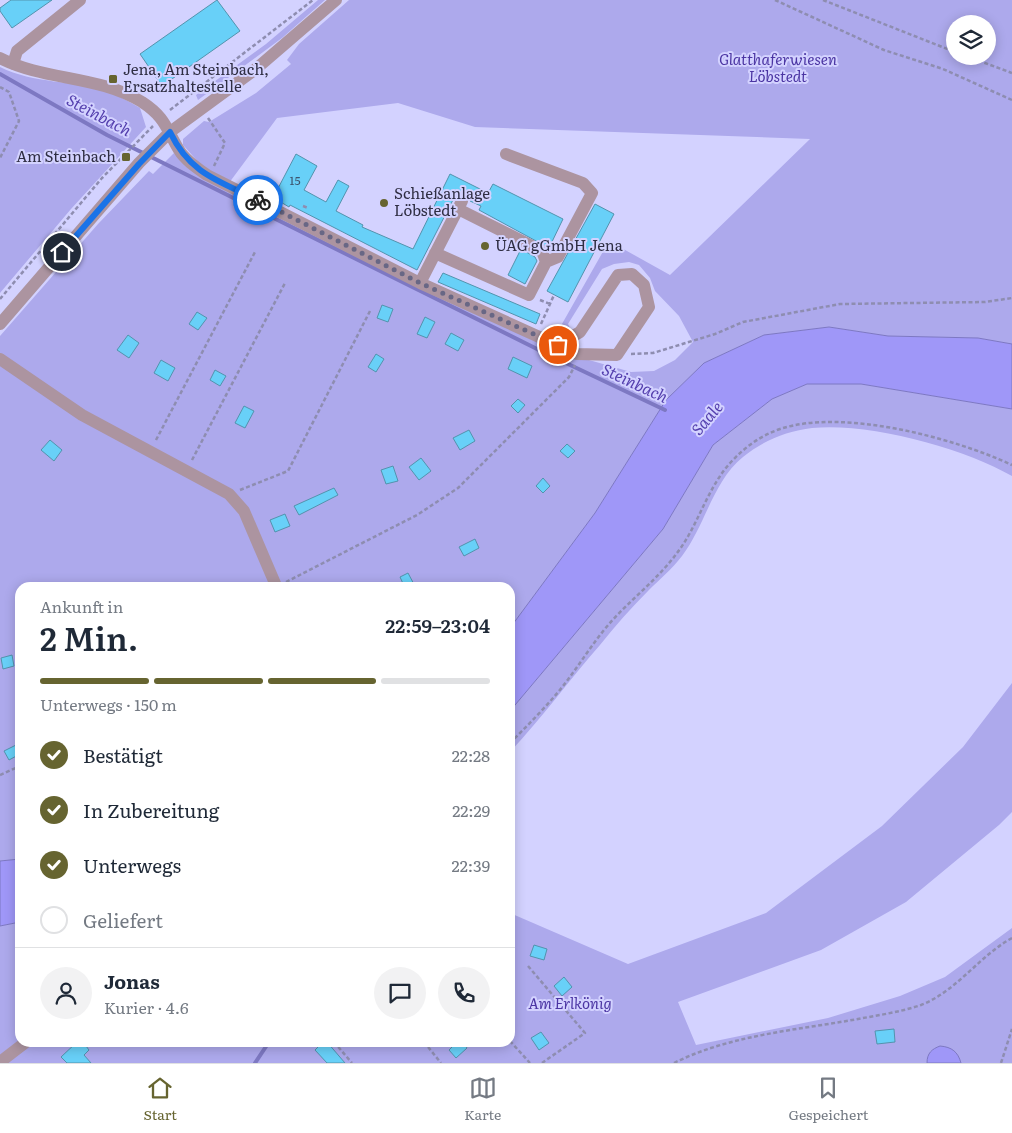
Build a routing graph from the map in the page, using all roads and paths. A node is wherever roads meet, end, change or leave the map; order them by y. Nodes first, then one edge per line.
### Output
1 (80, 0) edge
2 (313, 0) edge
3 (336, 0) edge
4 (775, 0) edge
5 (823, 0) edge
6 (946, 48) edge
7 (0, 58) edge
8 (13, 64) junction
9 (990, 65) edge
10 (1012, 73) edge
11 (0, 87) edge
12 (192, 93) junction
13 (1012, 100) edge
14 (201, 108) junction
15 (162, 117) junction
16 (170, 132) junction
17 (506, 154) dead end
18 (0, 158) edge
19 (207, 175) junction
20 (303, 206) dead end
21 (308, 208) dead end
22 (256, 252) dead end
23 (436, 253) junction
24 (546, 262) junction
25 (285, 283) dead end
26 (420, 283) junction
27 (554, 295) dead end
28 (1012, 298) edge
29 (0, 299) edge
30 (370, 311) dead end
31 (0, 324) edge
32 (536, 335) junction
33 (558, 345) junction
34 (617, 355) junction
35 (0, 359) edge
36 (572, 372) dead end
37 (150, 450) junction
38 (1012, 465) edge
39 (186, 470) junction
40 (229, 494) junction
41 (274, 582) edge
42 (286, 582) edge
43 (515, 739) edge
44 (15, 768) edge
45 (0, 775) edge
46 (1012, 938) edge
47 (528, 966) dead end
48 (1012, 1029) edge
49 (515, 1046) edge
50 (20, 1047) edge
51 (338, 1047) edge
52 (428, 1047) edge
53 (0, 1062) edge
54 (352, 1063) edge
55 (441, 1063) edge
56 (530, 1063) edge
57 (542, 1063) edge
58 (674, 1063) edge
59 (1001, 1063) edge

1 - 8 street
2 - 12 path
3 - 14 street
4 - 13 path
5 - 6 path
7 - 8 street
8 - 15 street
9 - 10 path
11 - 18 path
12 - 14 path
12 - 15 path
14 - 16 street
14 - 19 path
15 - 16 street
15 - 29 path
16 - 19 street
16 - 31 street
17 - 24 street
19 - 26 street
20 - 21 path
22 - 37 path
23 - 24 street
23 - 24 street
23 - 26 street
25 - 39 path
26 - 32 street
27 - 32 path
28 - 34 path
30 - 40 path
32 - 33 street
33 - 34 street
33 - 34 street
35 - 37 street
36 - 42 path
37 - 39 street
38 - 43 path
39 - 40 street
40 - 41 street
44 - 45 path
46 - 58 path
47 - 57 path
48 - 59 path
49 - 56 path
50 - 53 street
51 - 54 path
52 - 55 path

